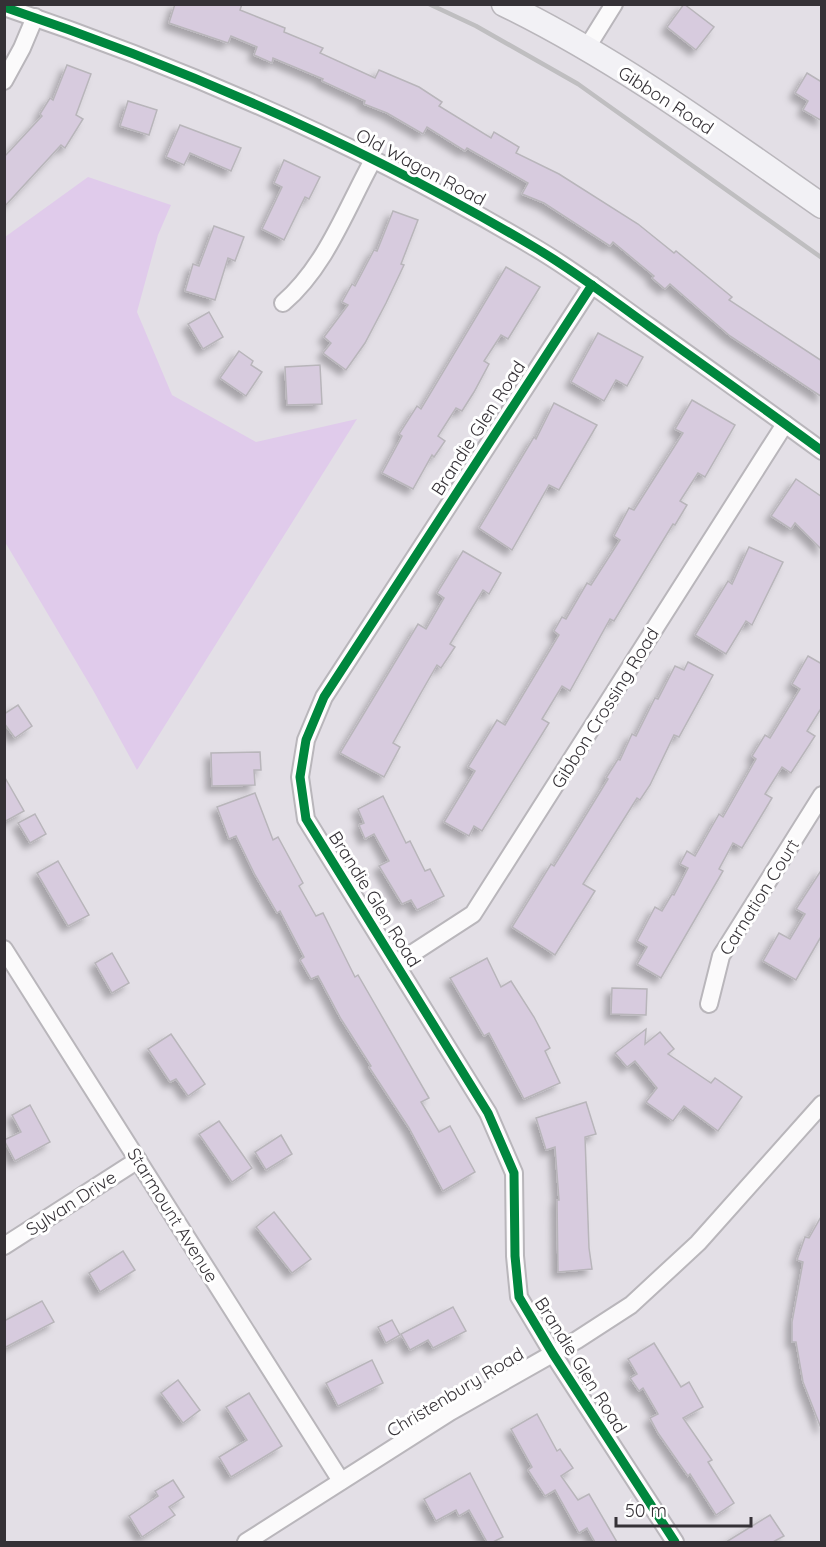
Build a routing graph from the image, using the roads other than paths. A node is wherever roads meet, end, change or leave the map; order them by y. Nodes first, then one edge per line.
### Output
1 (504, 4) edge
2 (614, 4) edge
3 (4, 7) edge
4 (35, 17) junction
5 (586, 49) junction
6 (4, 81) edge
7 (373, 160) junction
8 (822, 206) edge
9 (592, 285) junction
10 (283, 303) dead end
11 (785, 424) junction
12 (822, 451) edge
13 (822, 795) edge
14 (4, 950) edge
15 (396, 964) junction
16 (709, 1004) dead end
17 (822, 1104) edge
18 (138, 1160) junction
19 (4, 1246) edge
20 (553, 1354) junction
21 (341, 1480) junction
22 (246, 1542) edge
23 (675, 1542) edge

1 - 5 main road, Gibbon Road
2 - 5 street
3 - 4 street, Old Wagon Road
4 - 6 street
4 - 7 street, Old Wagon Road
5 - 8 main road, Gibbon Road
7 - 9 street, Old Wagon Road
7 - 10 street
9 - 11 street, Old Wagon Road
9 - 15 street, Brandie Glen Road
11 - 12 street, Old Wagon Road
11 - 15 street, Gibbon Crossing Road
13 - 16 street, Carnation Court
14 - 18 street, Starmount Avenue
15 - 20 street, Brandie Glen Road
17 - 20 street, Christenbury Road
18 - 19 street, Sylvan Drive
18 - 21 street, Starmount Avenue
20 - 21 street, Christenbury Road
20 - 23 street, Brandie Glen Road
21 - 22 street, Christenbury Road

